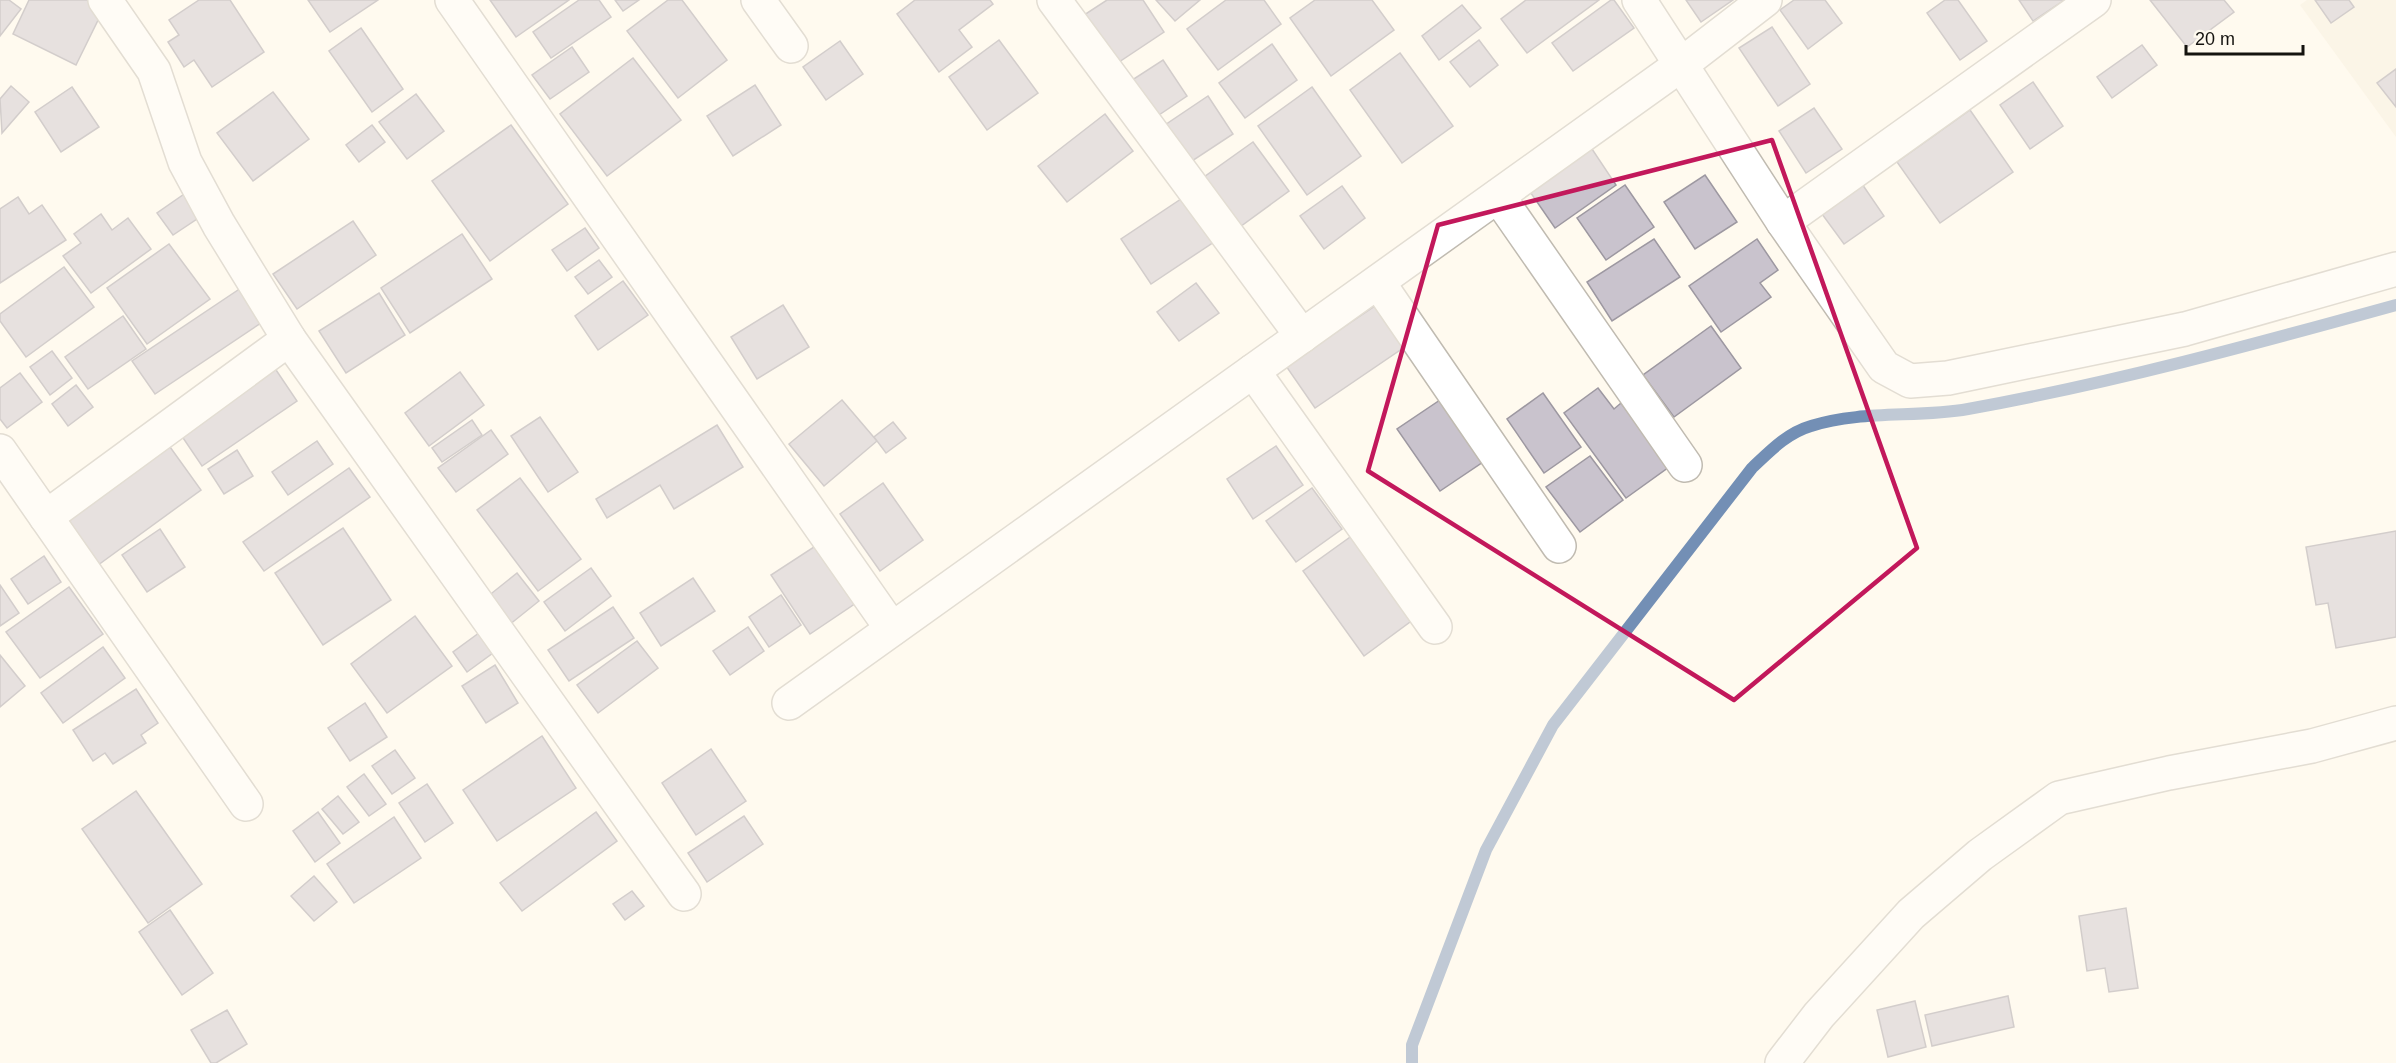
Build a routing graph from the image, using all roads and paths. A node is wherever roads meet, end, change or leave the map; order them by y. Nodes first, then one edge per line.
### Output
1 (105, 0) edge
2 (452, 0) edge
3 (758, 0) edge
4 (1054, 0) edge
5 (1639, 0) edge
6 (1765, 0) edge
7 (2094, 0) edge
8 (791, 46) dead end
9 (1682, 64) junction
10 (1498, 196) junction
11 (1783, 222) junction
12 (2396, 269) edge
13 (1378, 282) junction
14 (1302, 336) junction
15 (290, 339) junction
16 (1253, 371) junction
17 (0, 451) edge
18 (1685, 465) dead end
19 (46, 517) junction
20 (1559, 546) dead end
21 (1435, 627) dead end
22 (892, 629) junction
23 (789, 703) dead end
24 (2396, 723) edge
25 (246, 804) dead end
26 (684, 894) dead end
27 (1782, 1063) edge

1 - 15 street
2 - 22 street
3 - 8 street
4 - 14 street
5 - 9 street
6 - 9 street
7 - 11 street
9 - 10 street
9 - 11 street
10 - 13 street
10 - 18 street
11 - 12 street
13 - 14 street
13 - 20 street
14 - 16 street
15 - 19 street
15 - 26 street
16 - 21 street
16 - 22 street
17 - 19 street
19 - 25 street
22 - 23 street
24 - 27 street

